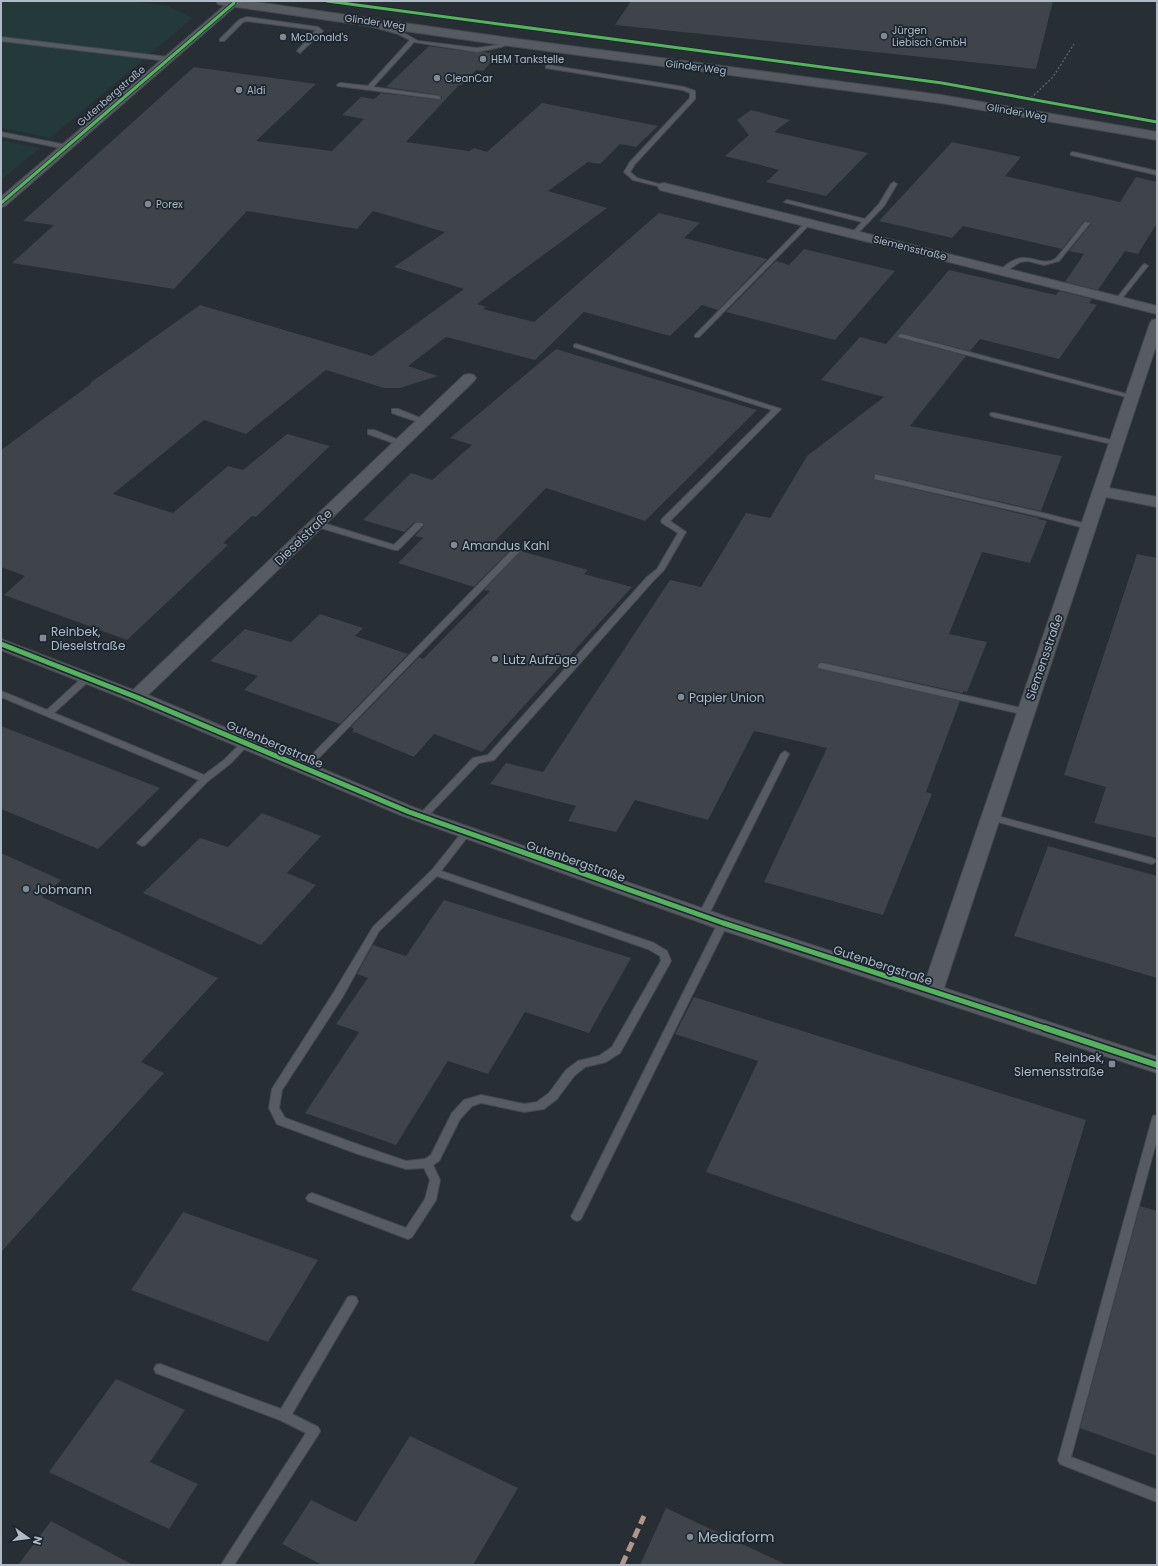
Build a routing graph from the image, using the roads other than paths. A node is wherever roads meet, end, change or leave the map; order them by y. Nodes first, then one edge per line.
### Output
1 (231, 2) edge
2 (344, 17) junction
3 (1, 40) edge
4 (222, 40) dead end
5 (413, 40) junction
6 (510, 42) junction
7 (300, 51) dead end
8 (168, 59) junction
9 (548, 67) dead end
10 (340, 85) dead end
11 (369, 88) junction
12 (438, 98) dead end
13 (1, 134) edge
14 (1157, 136) edge
15 (66, 147) junction
16 (1073, 154) dead end
17 (1157, 173) edge
18 (894, 184) dead end
19 (664, 187) joint
20 (787, 202) dead end
21 (1, 203) edge
22 (867, 221) junction
23 (808, 223) junction
24 (1087, 224) dead end
25 (854, 234) junction
26 (1145, 266) dead end
27 (1003, 272) junction
28 (1118, 300) junction
29 (1157, 310) edge
30 (1157, 323) edge
31 (697, 336) dead end
32 (901, 336) dead end
33 (576, 346) dead end
34 (469, 378) dead end
35 (1132, 397) junction
36 (395, 412) dead end
37 (994, 415) dead end
38 (424, 421) junction
39 (371, 432) dead end
40 (402, 443) junction
41 (1116, 443) junction
42 (878, 477) dead end
43 (1100, 491) junction
44 (1157, 502) edge
45 (317, 524) junction
46 (419, 525) dead end
47 (1088, 527) junction
48 (516, 551) dead end
49 (1, 644) edge
50 (822, 666) dead end
51 (87, 678) junction
52 (1, 694) edge
53 (136, 697) junction
54 (1026, 712) junction
55 (47, 714) junction
56 (246, 743) junction
57 (785, 754) dead end
58 (304, 768) junction
59 (205, 779) junction
60 (990, 816) junction
61 (422, 817) junction
62 (466, 833) junction
63 (142, 843) dead end
64 (1152, 861) dead end
65 (435, 872) junction
66 (703, 916) junction
67 (723, 923) junction
68 (932, 992) junction
69 (1157, 1065) edge
70 (1157, 1119) edge
71 (427, 1163) junction
72 (312, 1198) dead end
73 (577, 1216) dead end
74 (352, 1301) dead end
75 (160, 1369) dead end
76 (284, 1416) junction
77 (1157, 1496) edge
78 (227, 1565) edge

1 - 2 main road, Glinder Weg
1 - 8 street, Gutenbergstraße
2 - 5 lane
2 - 6 main road, Glinder Weg
3 - 8 lane
4 - 7 lane
5 - 6 lane
5 - 11 lane
6 - 14 main road, Glinder Weg
8 - 15 street, Gutenbergstraße
9 - 19 lane
10 - 11 lane
11 - 12 lane
13 - 15 lane
15 - 21 street, Gutenbergstraße
16 - 17 lane
18 - 22 lane
19 - 23 street, Siemensstraße
20 - 22 lane
22 - 25 lane
23 - 25 street, Siemensstraße
23 - 31 lane
24 - 27 lane
25 - 27 street, Siemensstraße
26 - 28 lane
27 - 28 street, Siemensstraße
28 - 29 street, Siemensstraße
30 - 35 street, Siemensstraße
32 - 35 lane
33 - 61 lane
34 - 38 street, Dieselstraße
35 - 41 street, Siemensstraße
36 - 38 lane
37 - 41 lane
38 - 40 street, Dieselstraße
39 - 40 lane
40 - 45 street, Dieselstraße
41 - 43 street, Siemensstraße
42 - 47 lane
43 - 44 street
43 - 47 street, Siemensstraße
45 - 46 lane
45 - 53 street, Dieselstraße
47 - 54 street, Siemensstraße
48 - 58 lane
49 - 51 street, Gutenbergstraße
50 - 54 lane
51 - 53 street, Gutenbergstraße
51 - 55 lane
52 - 55 lane
53 - 56 street, Gutenbergstraße
54 - 60 street, Siemensstraße
55 - 59 lane
56 - 58 street, Gutenbergstraße
56 - 59 lane
57 - 66 lane
58 - 61 street, Gutenbergstraße
59 - 63 lane
60 - 64 lane
60 - 68 street, Siemensstraße
61 - 62 street, Gutenbergstraße
62 - 65 lane
62 - 66 street, Gutenbergstraße
65 - 71 lane
65 - 71 lane
66 - 67 street, Gutenbergstraße
67 - 68 street, Gutenbergstraße
67 - 73 lane
68 - 69 street, Gutenbergstraße
70 - 77 lane
71 - 72 lane
74 - 76 lane
75 - 76 lane
76 - 78 lane

